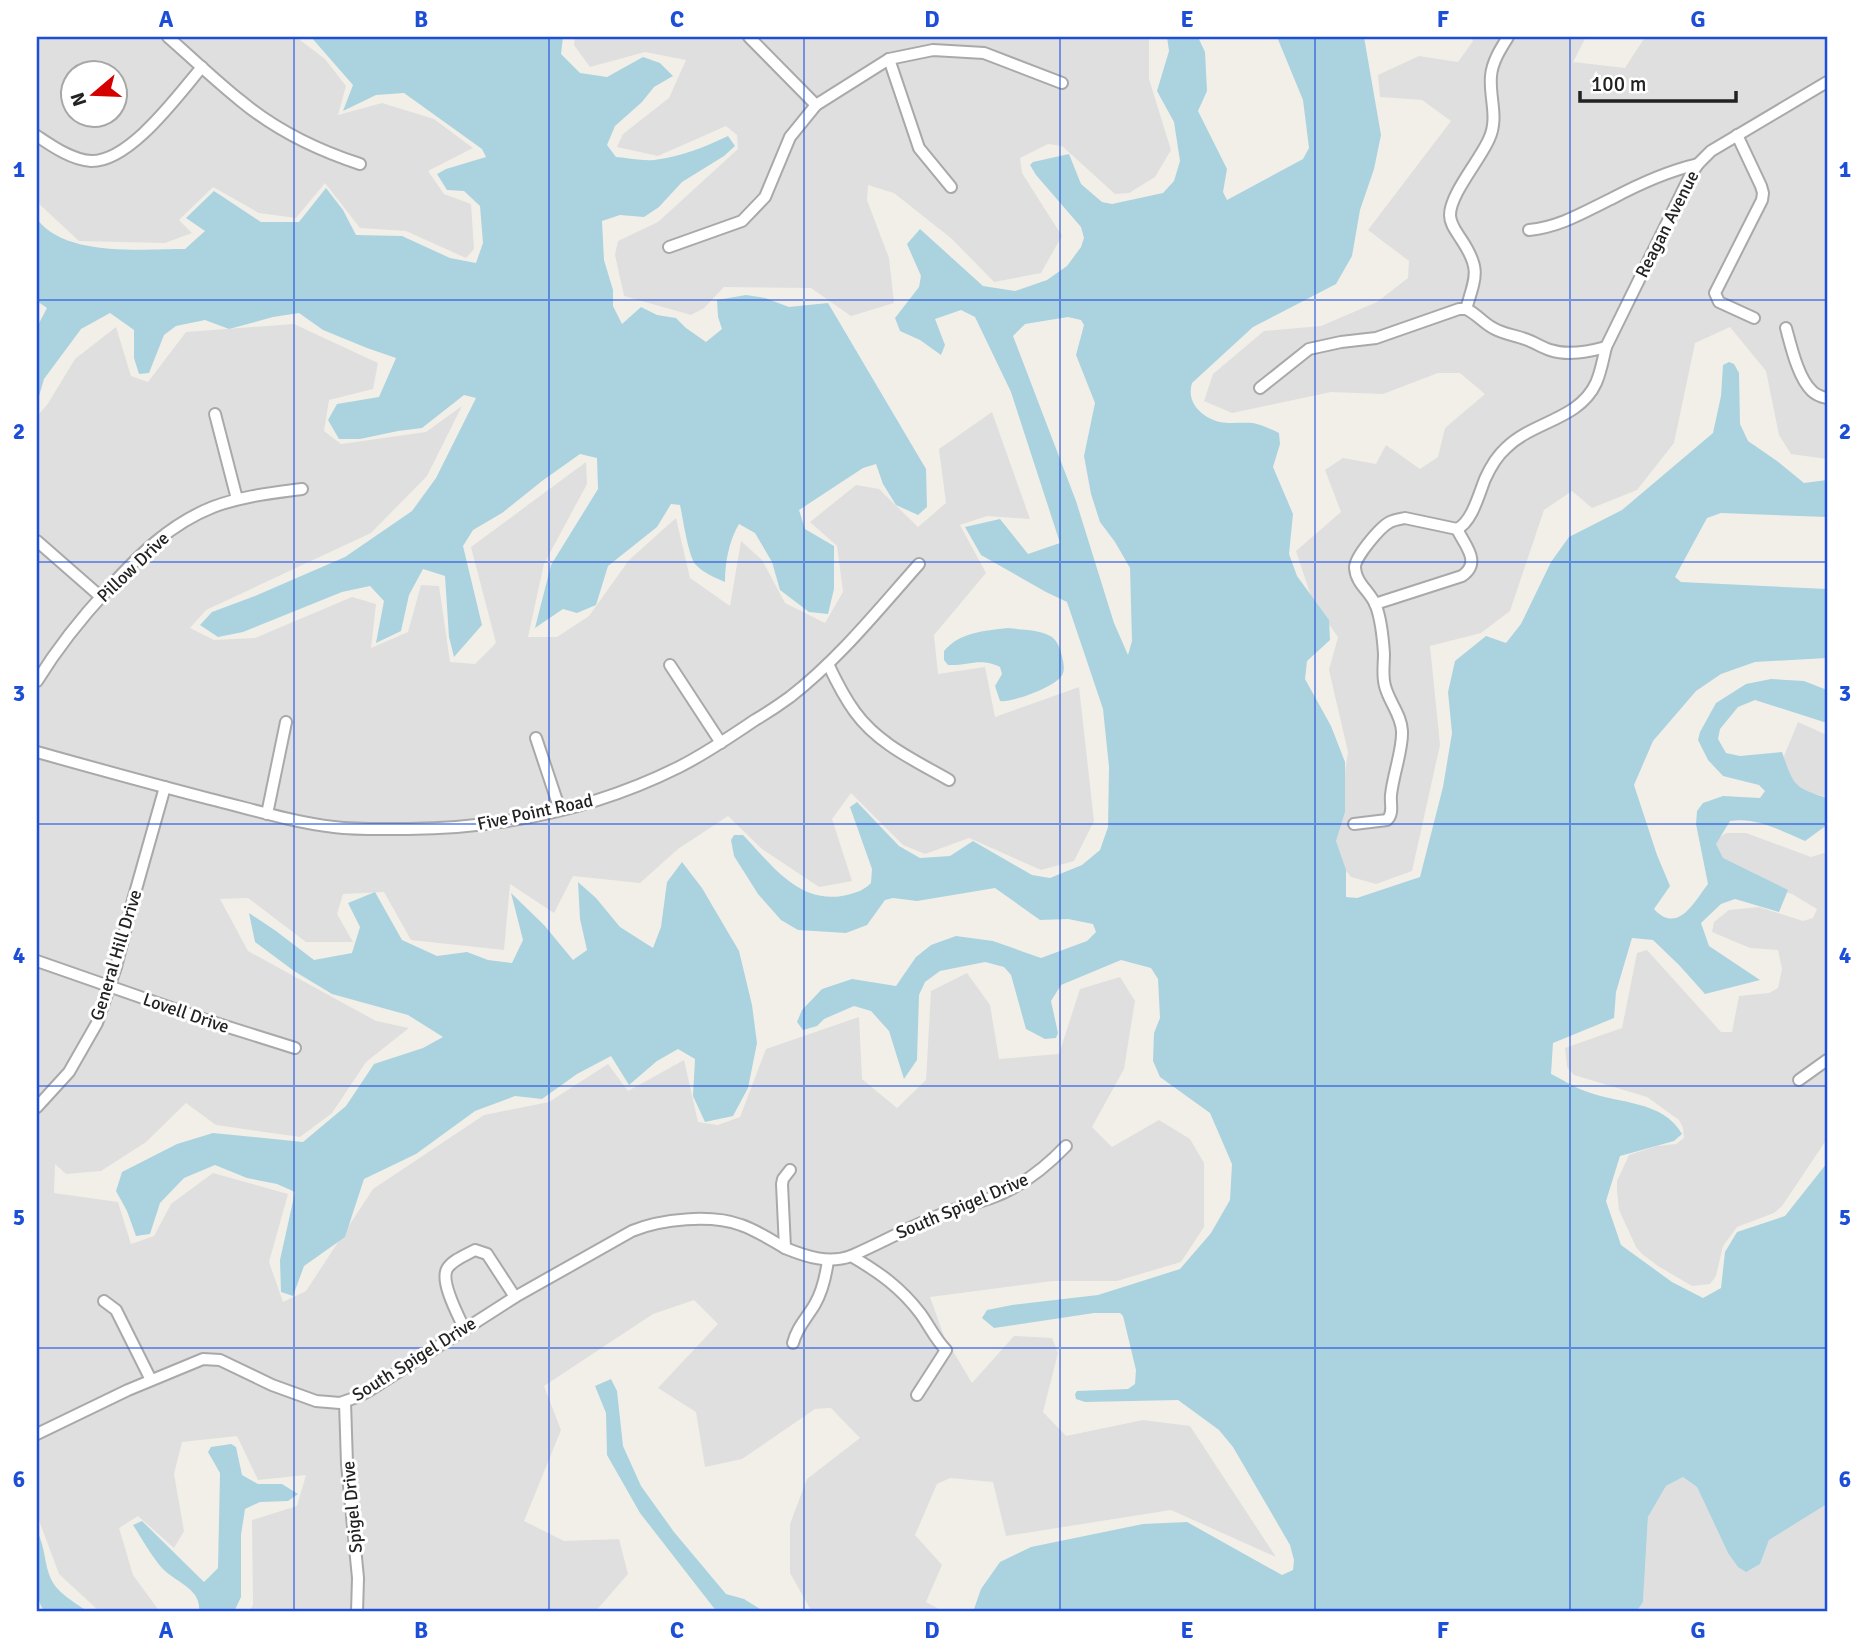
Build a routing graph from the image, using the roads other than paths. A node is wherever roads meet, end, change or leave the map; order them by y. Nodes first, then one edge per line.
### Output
1 (168, 37) edge
2 (749, 37) edge
3 (1508, 37) edge
4 (889, 59) junction
5 (202, 68) junction
6 (1827, 82) edge
7 (1062, 83) dead end
8 (816, 104) junction
9 (1737, 135) junction
10 (37, 136) edge
11 (360, 164) dead end
12 (1698, 164) junction
13 (951, 187) dead end
14 (1529, 230) dead end
15 (669, 247) dead end
16 (1465, 309) junction
17 (1754, 318) dead end
18 (1786, 328) dead end
19 (1606, 347) junction
20 (1260, 388) dead end
21 (1827, 398) edge
22 (215, 414) dead end
23 (302, 489) dead end
24 (237, 499) junction
25 (1457, 530) junction
26 (37, 541) edge
27 (919, 564) dead end
28 (101, 597) junction
29 (1375, 604) junction
30 (828, 664) junction
31 (670, 665) dead end
32 (37, 681) edge
33 (286, 722) dead end
34 (536, 738) dead end
35 (721, 743) junction
36 (37, 751) edge
37 (949, 780) dead end
38 (165, 787) junction
39 (560, 810) junction
40 (267, 814) junction
41 (1354, 824) dead end
42 (37, 961) edge
43 (110, 987) junction
44 (295, 1048) dead end
45 (1827, 1059) edge
46 (1800, 1080) dead end
47 (37, 1107) edge
48 (1066, 1146) dead end
49 (790, 1170) dead end
50 (785, 1248) junction
51 (851, 1256) junction
52 (828, 1260) junction
53 (515, 1297) junction
54 (104, 1301) dead end
55 (464, 1328) junction
56 (793, 1343) dead end
57 (151, 1380) junction
58 (917, 1395) dead end
59 (345, 1402) junction
60 (37, 1434) edge
61 (358, 1612) edge

1 - 5 street
2 - 8 street
3 - 16 street
4 - 7 street
4 - 8 street
4 - 13 street
5 - 10 street
5 - 11 street
6 - 9 street, Reagan Avenue
8 - 15 street
9 - 12 street, Reagan Avenue
9 - 17 street
12 - 14 street
12 - 19 street, Reagan Avenue
16 - 19 street
16 - 20 street
18 - 21 street
19 - 25 street, Reagan Avenue
22 - 24 street
23 - 24 street, Pillow Drive
24 - 28 street, Pillow Drive
25 - 29 street
25 - 29 street
26 - 28 street
27 - 30 street, Five Point Road
28 - 32 street, Pillow Drive
29 - 41 street
30 - 35 street, Five Point Road
30 - 37 street
31 - 35 street
33 - 40 street
34 - 39 street
35 - 39 street, Five Point Road
36 - 38 street, Five Point Road
38 - 40 street, Five Point Road
38 - 43 street, General Hill Drive
39 - 40 street, Five Point Road
42 - 43 street, Lovell Drive
43 - 44 street, Lovell Drive
43 - 47 street, General Hill Drive
45 - 46 street
48 - 51 street, South Spigel Drive
49 - 50 street
50 - 52 street, South Spigel Drive
50 - 53 street, South Spigel Drive
51 - 52 street, South Spigel Drive
51 - 58 street
52 - 56 street
53 - 55 street, South Spigel Drive
53 - 55 street
54 - 57 street
55 - 59 street, South Spigel Drive
57 - 59 street, South Spigel Drive
57 - 60 street, South Spigel Drive
59 - 61 street, Spigel Drive

